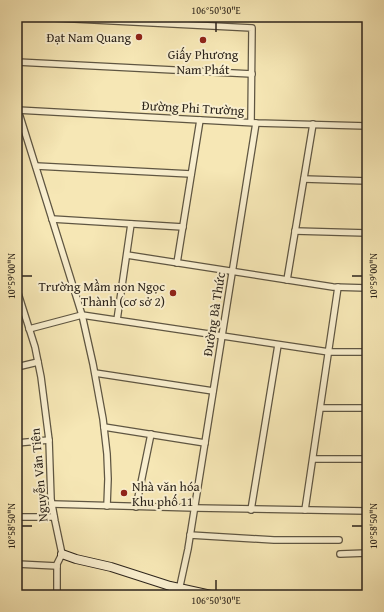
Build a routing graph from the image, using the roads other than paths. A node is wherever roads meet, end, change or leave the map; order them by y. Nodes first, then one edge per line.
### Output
1 (34, 17) edge
2 (17, 58) edge
3 (17, 62) edge
4 (252, 74) junction
5 (17, 110) edge
6 (200, 120) junction
7 (254, 123) junction
8 (313, 124) junction
9 (367, 126) edge
10 (36, 166) junction
11 (191, 174) junction
12 (304, 179) junction
13 (367, 181) edge
14 (52, 219) junction
15 (131, 224) junction
16 (183, 227) junction
17 (295, 231) junction
18 (367, 233) edge
19 (127, 255) junction
20 (177, 263) junction
21 (232, 271) junction
22 (287, 280) junction
23 (338, 287) junction
24 (367, 288) edge
25 (17, 290) edge
26 (24, 312) junction
27 (17, 314) edge
28 (82, 315) junction
29 (117, 320) junction
30 (29, 329) junction
31 (222, 336) junction
32 (278, 345) junction
33 (329, 352) junction
34 (367, 352) edge
35 (38, 362) junction
36 (17, 367) edge
37 (95, 373) junction
38 (213, 391) junction
39 (320, 408) junction
40 (367, 408) edge
41 (104, 427) junction
42 (151, 434) junction
43 (49, 440) junction
44 (17, 442) edge
45 (205, 443) junction
46 (313, 459) junction
47 (367, 459) edge
48 (52, 504) junction
49 (107, 506) junction
50 (136, 507) junction
51 (195, 508) junction
52 (251, 510) junction
53 (305, 510) junction
54 (367, 511) edge
55 (17, 517) edge
56 (54, 517) junction
57 (190, 535) junction
58 (339, 540) dead end
59 (62, 554) junction
60 (340, 554) dead end
61 (367, 554) edge
62 (17, 564) edge
63 (57, 566) junction
64 (179, 592) edge
65 (57, 595) edge
66 (211, 595) edge

1 - 4 street, Đường Bà Thức
2 - 3 street
3 - 4 street
3 - 5 street
4 - 7 street, Đường Bà Thức
5 - 6 street, Đường Phi Trường
5 - 10 street
6 - 7 street, Đường Phi Trường
6 - 11 street
7 - 8 street, Đường Phi Trường
7 - 21 street, Đường Bà Thức
8 - 9 street, Đường Phi Trường
8 - 12 street
10 - 11 street
10 - 14 street
11 - 16 street
12 - 13 street
12 - 17 street
14 - 15 street
14 - 28 street
15 - 16 street
15 - 19 street
16 - 20 street
17 - 18 street
17 - 22 street
19 - 20 street
19 - 29 street
20 - 21 street
21 - 22 street
21 - 31 street, Đường Bà Thức
22 - 23 street
23 - 24 street
23 - 33 street
25 - 26 street, Nguyễn Văn Tiên
26 - 27 street
26 - 30 street, Nguyễn Văn Tiên
28 - 29 street
28 - 30 street
28 - 37 street
29 - 31 street
30 - 35 street, Nguyễn Văn Tiên
31 - 32 street
31 - 38 street, Đường Bà Thức
32 - 33 street
32 - 52 street
33 - 34 street
33 - 39 street
35 - 36 street
35 - 43 street, Nguyễn Văn Tiên
37 - 38 street
37 - 41 street
38 - 45 street, Đường Bà Thức
39 - 40 street
39 - 46 street
41 - 42 street
41 - 49 street
42 - 45 street
42 - 50 street
43 - 44 street
43 - 48 street, Nguyễn Văn Tiên
45 - 51 street, Đường Bà Thức
46 - 47 street
46 - 53 street
48 - 49 street
48 - 56 street, Nguyễn Văn Tiên
49 - 50 street
50 - 51 street
51 - 52 street
51 - 57 street, Đường Bà Thức
52 - 53 street
53 - 54 street
55 - 56 street
56 - 59 street, Nguyễn Văn Tiên
57 - 58 street
57 - 64 street, Đường Bà Thức
59 - 63 street
59 - 64 street
60 - 61 street
62 - 63 street
63 - 65 street
64 - 66 street

